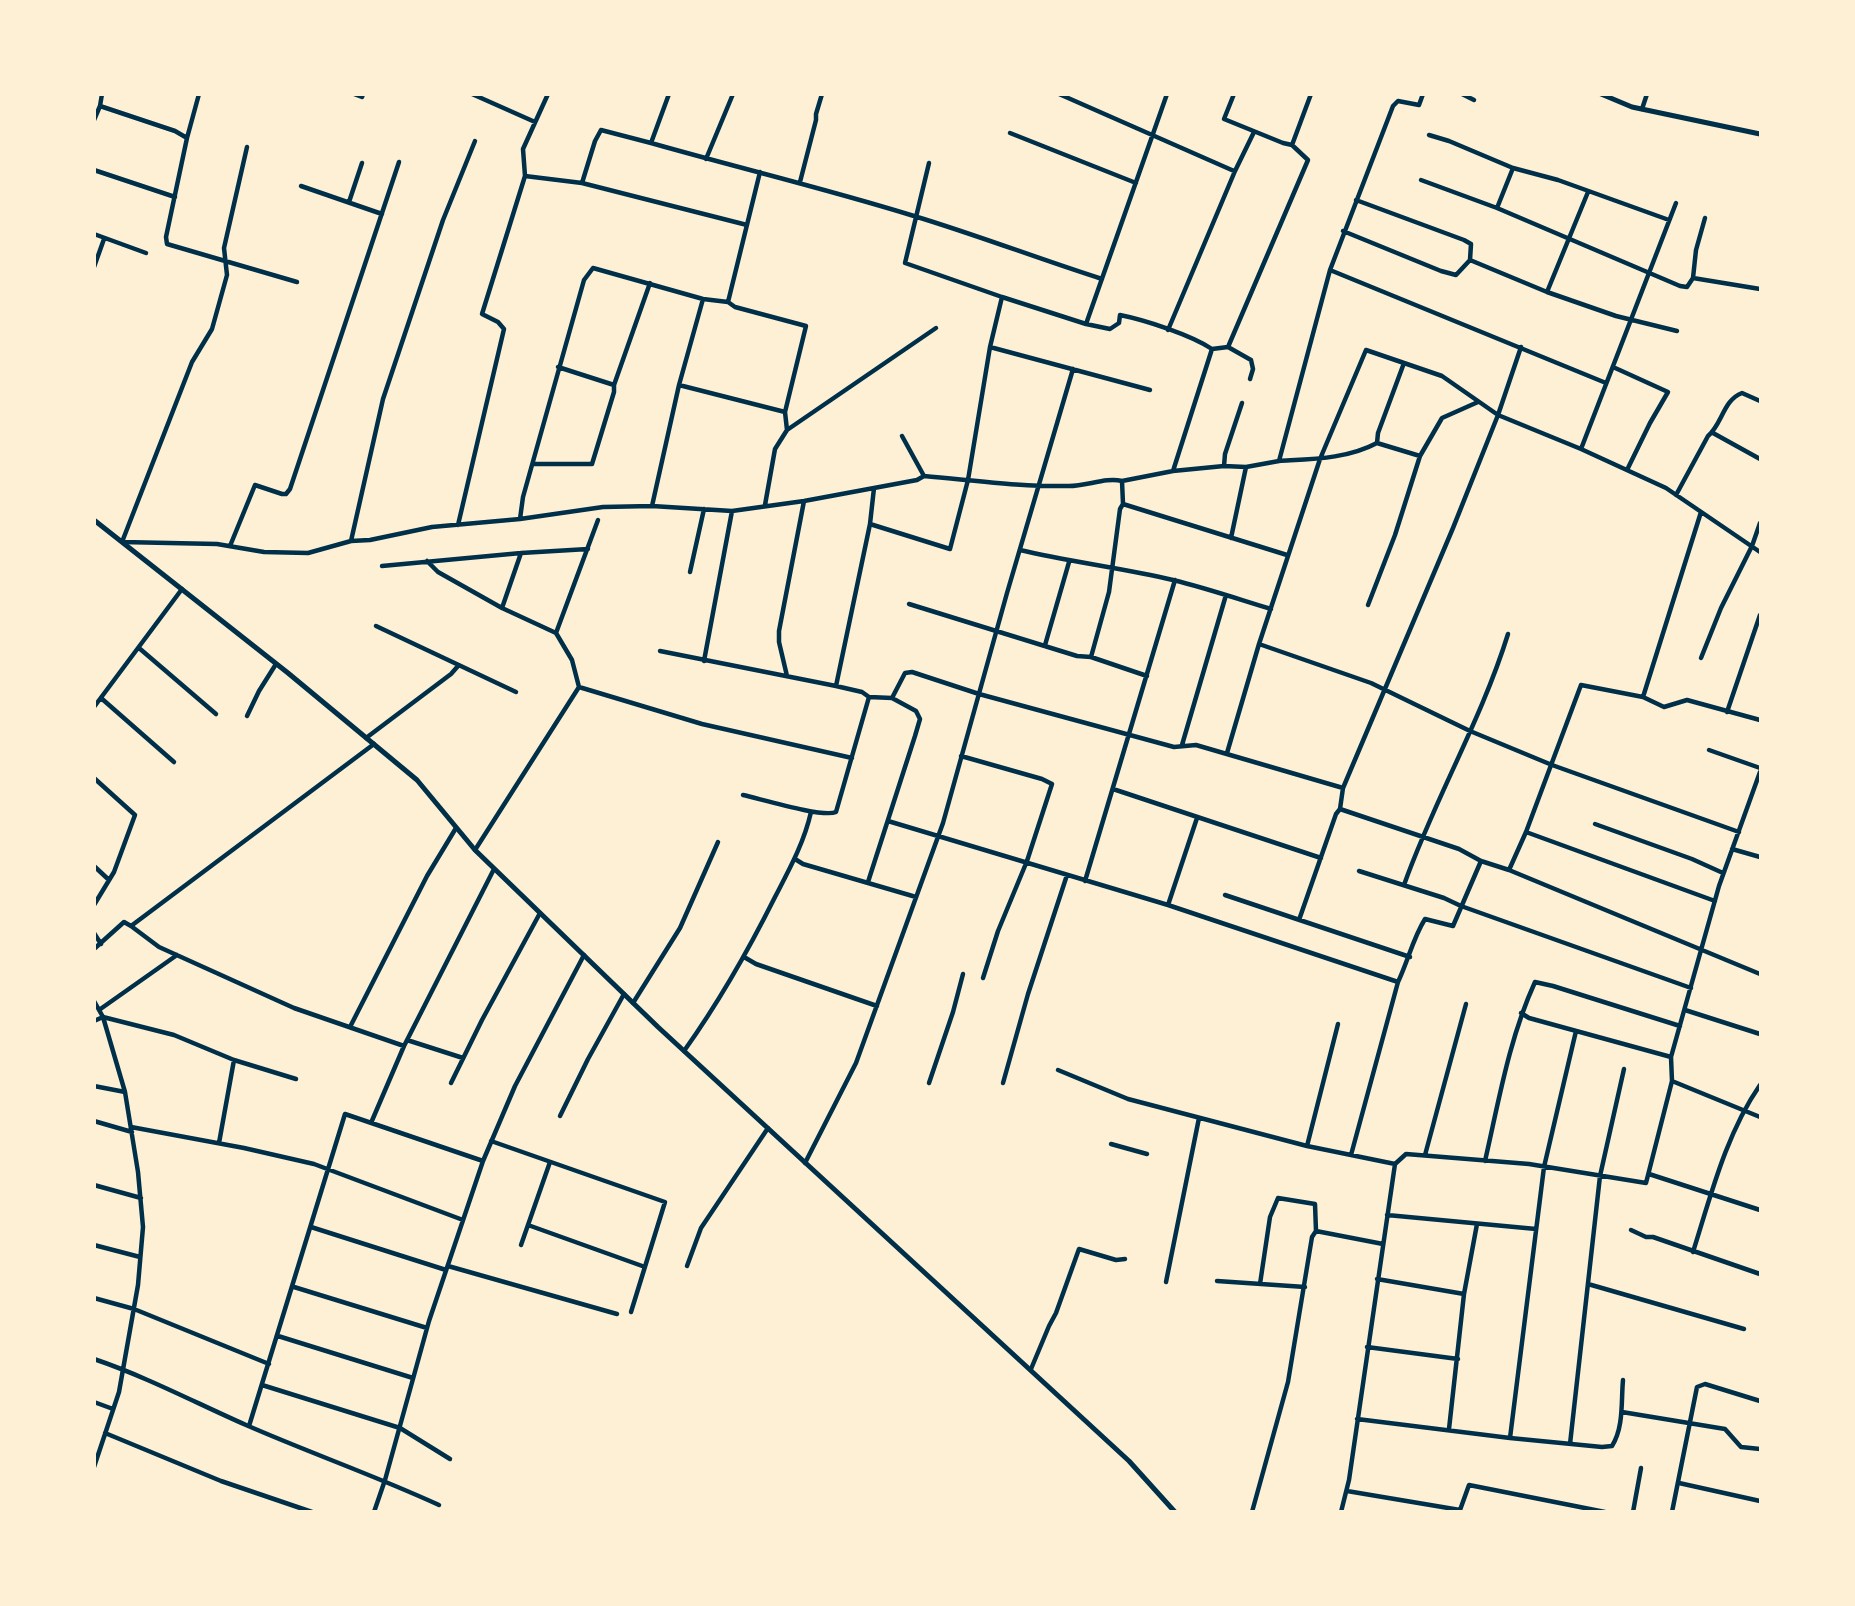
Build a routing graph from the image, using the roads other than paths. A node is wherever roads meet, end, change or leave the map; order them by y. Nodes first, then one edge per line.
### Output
1 (102, 94) edge
2 (200, 94) edge
3 (354, 94) edge
4 (362, 94) edge
5 (472, 94) edge
6 (548, 94) edge
7 (669, 94) edge
8 (733, 94) edge
9 (822, 94) edge
10 (1059, 94) edge
11 (1167, 94) edge
12 (1234, 94) edge
13 (1311, 94) edge
14 (1423, 94) edge
15 (1462, 94) edge
16 (1601, 94) edge
17 (1647, 94) edge
18 (1474, 100) dead end
19 (100, 106) junction
20 (1642, 109) junction
21 (94, 120) edge
22 (535, 122) junction
23 (1254, 132) junction
24 (1010, 133) dead end
25 (1760, 134) edge
26 (1153, 135) junction
27 (1429, 135) dead end
28 (187, 138) junction
29 (475, 141) dead end
30 (651, 143) junction
31 (1292, 145) junction
32 (247, 147) dead end
33 (706, 159) junction
34 (399, 162) dead end
35 (362, 163) dead end
36 (929, 163) dead end
37 (1513, 168) junction
38 (94, 170) edge
39 (760, 172) junction
40 (1235, 172) junction
41 (526, 176) junction
42 (1421, 180) dead end
43 (800, 182) junction
44 (582, 183) junction
45 (1136, 183) junction
46 (301, 186) dead end
47 (1588, 191) junction
48 (175, 197) junction
49 (1356, 200) junction
50 (349, 202) junction
51 (1676, 203) dead end
52 (1497, 208) junction
53 (382, 214) junction
54 (915, 216) junction
55 (1705, 218) dead end
56 (1669, 220) junction
57 (747, 225) junction
58 (1343, 231) junction
59 (94, 234) edge
60 (104, 239) junction
61 (1569, 240) junction
62 (146, 253) dead end
63 (1470, 260) junction
64 (226, 261) junction
65 (94, 267) edge
66 (1330, 270) junction
67 (1649, 272) junction
68 (1693, 278) junction
69 (1102, 279) junction
70 (297, 282) dead end
71 (650, 283) junction
72 (1760, 289) edge
73 (1547, 292) junction
74 (1002, 298) junction
75 (703, 299) junction
76 (728, 302) junction
77 (1631, 320) junction
78 (1086, 324) junction
79 (936, 328) dead end
80 (1167, 330) junction
81 (1677, 331) dead end
82 (1228, 346) junction
83 (990, 347) junction
84 (1521, 347) junction
85 (1212, 349) junction
86 (1404, 363) junction
87 (558, 367) junction
88 (1613, 367) junction
89 (1073, 369) junction
90 (1250, 379) dead end
91 (1606, 383) junction
92 (614, 385) junction
93 (679, 385) junction
94 (1150, 390) dead end
95 (1760, 401) edge
96 (1479, 402) junction
97 (1242, 403) dead end
98 (785, 412) junction
99 (1498, 415) junction
100 (787, 430) junction
101 (1713, 433) junction
102 (902, 436) dead end
103 (1377, 443) junction
104 (1581, 449) junction
105 (1420, 456) junction
106 (1320, 459) junction
107 (1760, 459) edge
108 (1279, 461) junction
109 (533, 464) junction
110 (1224, 466) junction
111 (1246, 467) junction
112 (1627, 470) junction
113 (1173, 471) junction
114 (924, 476) junction
115 (968, 480) junction
116 (1122, 481) junction
117 (1039, 486) junction
118 (874, 487) junction
119 (1676, 495) junction
120 (804, 500) junction
121 (1123, 504) junction
122 (765, 505) junction
123 (652, 506) junction
124 (704, 509) junction
125 (732, 511) junction
126 (1701, 512) junction
127 (520, 519) junction
128 (94, 520) edge
129 (598, 520) dead end
130 (1760, 523) edge
131 (870, 524) junction
132 (458, 525) junction
133 (1231, 538) junction
134 (351, 541) junction
135 (122, 542) junction
136 (230, 546) junction
137 (1752, 546) junction
138 (588, 549) junction
139 (1020, 550) junction
140 (1760, 552) edge
141 (520, 553) junction
142 (1287, 555) junction
143 (427, 561) junction
144 (1069, 562) junction
145 (382, 566) dead end
146 (1112, 567) junction
147 (690, 572) dead end
148 (1175, 580) junction
149 (182, 589) junction
150 (1227, 595) junction
151 (909, 604) dead end
152 (1368, 605) dead end
153 (502, 608) junction
154 (1271, 609) junction
155 (1760, 615) edge
156 (376, 626) dead end
157 (996, 631) junction
158 (556, 633) junction
159 (1508, 634) dead end
160 (1259, 644) junction
161 (1045, 645) junction
162 (139, 648) junction
163 (660, 651) dead end
164 (1091, 657) junction
165 (1701, 658) dead end
166 (704, 661) junction
167 (276, 664) junction
168 (458, 666) junction
169 (787, 676) junction
170 (1147, 676) junction
171 (836, 686) junction
172 (579, 687) junction
173 (1382, 691) junction
174 (516, 692) dead end
175 (979, 694) junction
176 (869, 697) junction
177 (1643, 697) junction
178 (101, 698) junction
179 (892, 698) junction
180 (94, 707) edge
181 (1727, 712) junction
182 (216, 714) dead end
183 (247, 716) dead end
184 (1760, 720) edge
185 (1470, 731) junction
186 (1130, 734) junction
187 (366, 738) junction
188 (374, 744) junction
189 (1182, 745) junction
190 (1709, 750) dead end
191 (1227, 753) junction
192 (961, 756) junction
193 (852, 758) junction
194 (174, 762) dead end
195 (1552, 765) junction
196 (1760, 770) edge
197 (94, 778) edge
198 (1343, 788) junction
199 (1113, 789) junction
200 (1754, 790) junction
201 (1760, 791) edge
202 (743, 795) dead end
203 (1340, 809) junction
204 (811, 812) junction
205 (1197, 818) junction
206 (888, 821) junction
207 (1595, 824) dead end
208 (456, 828) junction
209 (1526, 832) junction
210 (1739, 832) junction
211 (938, 837) junction
212 (1421, 837) junction
213 (718, 842) dead end
214 (1732, 849) junction
215 (475, 850) junction
216 (1760, 857) edge
217 (1321, 858) junction
218 (794, 859) junction
219 (1027, 861) junction
220 (1481, 861) junction
221 (94, 866) edge
222 (494, 869) junction
223 (1509, 870) junction
224 (1359, 871) dead end
225 (1723, 873) junction
226 (1067, 875) junction
227 (109, 880) junction
228 (1085, 881) junction
229 (868, 882) junction
230 (1404, 885) junction
231 (1225, 895) dead end
232 (916, 897) junction
233 (1715, 901) junction
234 (94, 905) edge
235 (1168, 905) junction
236 (1461, 906) junction
237 (540, 913) junction
238 (1299, 920) junction
239 (131, 926) junction
240 (94, 933) edge
241 (101, 944) junction
242 (94, 949) edge
243 (1702, 950) junction
244 (177, 955) junction
245 (584, 955) junction
246 (744, 957) junction
247 (1410, 957) junction
248 (963, 974) dead end
249 (1760, 974) edge
250 (983, 978) dead end
251 (1398, 982) junction
252 (1691, 988) junction
253 (624, 994) junction
254 (94, 1002) edge
255 (633, 1003) junction
256 (1466, 1004) dead end
257 (877, 1006) junction
258 (99, 1010) junction
259 (1685, 1010) junction
260 (1521, 1013) junction
261 (103, 1017) junction
262 (94, 1021) edge
263 (1338, 1024) dead end
264 (1680, 1026) junction
265 (350, 1027) junction
266 (1576, 1031) junction
267 (1760, 1034) edge
268 (405, 1043) junction
269 (684, 1051) junction
270 (1671, 1057) junction
271 (463, 1059) junction
272 (234, 1060) junction
273 (1624, 1069) dead end
274 (1058, 1070) dead end
275 (296, 1079) dead end
276 (1672, 1081) junction
277 (451, 1083) dead end
278 (929, 1083) dead end
279 (1003, 1083) dead end
280 (1760, 1085) edge
281 (94, 1086) edge
282 (125, 1092) junction
283 (1743, 1110) junction
284 (560, 1116) dead end
285 (1760, 1117) edge
286 (1199, 1118) junction
287 (94, 1121) edge
288 (371, 1123) junction
289 (768, 1128) junction
290 (132, 1130) junction
291 (491, 1141) junction
292 (219, 1143) junction
293 (1111, 1144) dead end
294 (1307, 1146) junction
295 (1147, 1154) dead end
296 (1351, 1155) junction
297 (1425, 1156) junction
298 (483, 1161) junction
299 (1485, 1161) junction
300 (550, 1162) junction
301 (805, 1163) junction
302 (1395, 1164) junction
303 (1544, 1167) junction
304 (328, 1169) junction
305 (1648, 1174) junction
306 (1600, 1176) junction
307 (94, 1185) edge
308 (1711, 1194) junction
309 (141, 1198) junction
310 (1760, 1210) edge
311 (1387, 1215) junction
312 (463, 1220) junction
313 (1477, 1224) junction
314 (528, 1225) junction
315 (311, 1227) junction
316 (1536, 1229) junction
317 (1631, 1230) dead end
318 (1316, 1231) junction
319 (1383, 1244) junction
320 (94, 1245) edge
321 (521, 1245) dead end
322 (1693, 1252) junction
323 (140, 1257) junction
324 (1125, 1259) dead end
325 (687, 1266) dead end
326 (645, 1267) junction
327 (447, 1268) junction
328 (1760, 1274) edge
329 (1377, 1279) junction
330 (1217, 1281) dead end
331 (1166, 1282) dead end
332 (1260, 1284) junction
333 (1588, 1284) junction
334 (293, 1287) junction
335 (1305, 1287) junction
336 (1464, 1294) junction
337 (94, 1298) edge
338 (134, 1309) junction
339 (631, 1312) dead end
340 (617, 1314) dead end
341 (427, 1328) junction
342 (1744, 1329) dead end
343 (278, 1336) junction
344 (1367, 1347) junction
345 (94, 1359) edge
346 (1458, 1359) junction
347 (269, 1364) junction
348 (123, 1369) junction
349 (1031, 1369) junction
350 (413, 1378) junction
351 (1623, 1380) dead end
352 (262, 1385) junction
353 (1760, 1401) edge
354 (94, 1402) edge
355 (113, 1409) junction
356 (1622, 1412) junction
357 (1357, 1419) junction
358 (1690, 1423) junction
359 (249, 1426) junction
360 (400, 1428) junction
361 (1449, 1429) junction
362 (105, 1433) junction
363 (1510, 1438) junction
364 (1570, 1444) junction
365 (1760, 1449) edge
366 (450, 1458) dead end
367 (95, 1464) edge
368 (1642, 1468) dead end
369 (385, 1480) junction
370 (1679, 1483) junction
371 (1346, 1491) junction
372 (1760, 1501) edge
373 (439, 1505) dead end
374 (312, 1511) edge
375 (374, 1511) edge
376 (1175, 1511) edge
377 (1252, 1511) edge
378 (1341, 1511) edge
379 (1605, 1511) edge
380 (1633, 1511) edge
381 (1672, 1511) edge

1 - 19 street
2 - 28 street
3 - 4 street
5 - 22 street
6 - 22 street
7 - 30 street
8 - 33 street
9 - 43 street
10 - 26 street
11 - 26 street
12 - 23 street
13 - 31 street
14 - 49 street
15 - 18 street
16 - 20 street
17 - 20 street
19 - 21 street
19 - 28 street
20 - 25 street
22 - 41 street
23 - 31 street
23 - 40 street
24 - 45 street
26 - 40 street
26 - 45 street
27 - 37 street
28 - 48 street
29 - 134 street
30 - 33 street
30 - 44 street
31 - 82 street
32 - 64 street
33 - 39 street
34 - 53 street
35 - 50 street
36 - 54 street
37 - 47 street
37 - 52 street
38 - 48 street
39 - 43 street
39 - 57 street
40 - 80 street
41 - 44 street
41 - 132 street
42 - 52 street
43 - 54 street
44 - 57 street
45 - 69 street
46 - 50 street
47 - 56 street
47 - 61 street
48 - 64 street
49 - 58 street
49 - 63 street
50 - 53 street
51 - 56 street
52 - 61 street
53 - 136 street
54 - 69 street
54 - 74 street
55 - 68 street
56 - 67 street
57 - 76 street
58 - 63 street
58 - 66 street
59 - 60 street
60 - 62 street
60 - 65 street
61 - 67 street
61 - 73 street
63 - 73 street
64 - 70 street
64 - 135 street
66 - 84 street
66 - 108 street
67 - 68 street
67 - 77 street
68 - 72 street
69 - 78 street
71 - 75 street
71 - 87 street
71 - 92 street
73 - 77 street
74 - 78 street
74 - 83 street
75 - 76 street
75 - 93 street
76 - 98 street
77 - 81 street
77 - 88 street
78 - 80 street
79 - 100 street
80 - 85 street
82 - 85 street
82 - 90 street
83 - 89 street
83 - 115 street
84 - 91 street
84 - 99 street
85 - 113 street
86 - 96 street
86 - 103 street
86 - 106 street
87 - 92 street
87 - 109 street
88 - 91 street
88 - 112 street
89 - 94 street
89 - 117 street
91 - 104 street
92 - 109 street
93 - 98 street
93 - 123 street
95 - 101 street
96 - 99 street
96 - 105 street
97 - 110 street
98 - 100 street
99 - 104 street
99 - 173 street
100 - 122 street
101 - 107 street
101 - 119 street
102 - 114 street
103 - 105 street
103 - 106 street
104 - 112 street
105 - 152 street
106 - 108 street
106 - 142 street
108 - 111 street
109 - 127 street
110 - 111 street
110 - 113 street
111 - 133 street
112 - 119 street
113 - 116 street
114 - 115 street
114 - 118 street
115 - 117 street
115 - 131 street
116 - 117 street
116 - 121 street
117 - 139 street
118 - 120 street
118 - 131 street
119 - 126 street
120 - 122 street
120 - 169 street
121 - 133 street
121 - 146 street
122 - 125 street
123 - 124 street
123 - 127 street
124 - 125 street
124 - 147 street
125 - 166 street
126 - 137 street
126 - 177 street
127 - 132 street
128 - 135 street
129 - 138 street
130 - 137 street
131 - 171 street
132 - 134 street
133 - 142 street
134 - 136 street
135 - 136 street
135 - 149 street
137 - 140 street
137 - 165 street
138 - 141 street
138 - 158 street
139 - 144 street
139 - 157 street
141 - 143 street
141 - 153 street
142 - 154 street
143 - 145 street
143 - 153 street
144 - 146 street
144 - 161 street
146 - 148 street
146 - 164 street
148 - 150 street
148 - 170 street
149 - 162 street
149 - 167 street
150 - 154 street
150 - 189 street
151 - 157 street
153 - 158 street
154 - 160 street
155 - 181 street
156 - 168 street
157 - 161 street
157 - 175 street
158 - 172 street
159 - 185 street
160 - 173 street
160 - 191 street
161 - 164 street
162 - 178 street
162 - 182 street
163 - 166 street
164 - 170 street
166 - 169 street
167 - 183 street
167 - 187 street
168 - 174 street
168 - 187 street
169 - 171 street
170 - 186 street
171 - 176 street
172 - 193 street
172 - 215 street
173 - 185 street
173 - 198 street
175 - 179 street
175 - 186 street
175 - 192 street
176 - 179 street
176 - 193 street
177 - 181 street
177 - 195 street
178 - 180 street
178 - 194 street
179 - 206 street
181 - 184 street
185 - 195 street
185 - 212 street
186 - 189 street
186 - 199 street
187 - 188 street
188 - 208 street
188 - 239 street
189 - 191 street
190 - 196 street
191 - 198 street
192 - 211 street
192 - 219 street
193 - 204 street
195 - 209 street
195 - 210 street
196 - 200 street
197 - 227 street
198 - 203 street
199 - 205 street
199 - 228 street
200 - 201 street
200 - 210 street
202 - 204 street
203 - 212 street
203 - 217 street
204 - 218 street
205 - 217 street
205 - 235 street
206 - 211 street
206 - 229 street
207 - 225 street
208 - 215 street
208 - 265 street
209 - 223 street
209 - 233 street
210 - 214 street
211 - 219 street
211 - 232 street
212 - 220 street
212 - 230 street
213 - 255 street
214 - 216 street
214 - 225 street
215 - 222 street
217 - 238 street
218 - 229 street
218 - 246 street
219 - 226 street
219 - 250 street
220 - 223 street
220 - 236 street
221 - 227 street
222 - 237 street
222 - 268 street
223 - 243 street
224 - 230 street
225 - 233 street
226 - 228 street
226 - 279 street
227 - 234 street
228 - 235 street
229 - 232 street
230 - 236 street
231 - 238 street
232 - 257 street
233 - 243 street
235 - 251 street
236 - 247 street
236 - 252 street
237 - 245 street
237 - 271 street
238 - 247 street
239 - 241 street
239 - 244 street
240 - 241 street
241 - 242 street
243 - 249 street
243 - 252 street
244 - 258 street
244 - 265 street
245 - 253 street
245 - 291 street
246 - 257 street
246 - 269 street
247 - 251 street
248 - 278 street
251 - 296 street
252 - 259 street
253 - 255 street
253 - 284 street
254 - 258 street
255 - 269 street
256 - 297 street
257 - 301 street
258 - 261 street
259 - 264 street
259 - 267 street
260 - 264 street
260 - 266 street
260 - 299 street
261 - 262 street
261 - 272 street
261 - 282 street
263 - 294 street
264 - 270 street
265 - 268 street
266 - 270 street
266 - 303 street
268 - 271 street
268 - 288 street
269 - 289 street
270 - 276 street
271 - 277 street
272 - 275 street
272 - 292 street
273 - 306 street
274 - 286 street
276 - 283 street
276 - 305 street
280 - 283 street
281 - 282 street
282 - 290 street
283 - 285 street
283 - 308 street
286 - 294 street
286 - 331 street
287 - 290 street
288 - 298 street
288 - 304 street
289 - 301 street
289 - 325 street
290 - 292 street
290 - 309 street
291 - 298 street
291 - 300 street
292 - 304 street
293 - 295 street
294 - 296 street
296 - 302 street
297 - 299 street
297 - 302 street
298 - 312 street
299 - 303 street
300 - 314 street
300 - 326 street
301 - 349 street
302 - 311 street
303 - 306 street
303 - 316 street
304 - 312 street
304 - 315 street
305 - 306 street
305 - 308 street
306 - 333 street
307 - 309 street
308 - 310 street
308 - 322 street
309 - 323 street
311 - 313 street
311 - 319 street
312 - 327 street
313 - 316 street
313 - 336 street
314 - 321 street
314 - 326 street
315 - 327 street
315 - 334 street
316 - 363 street
317 - 322 street
318 - 319 street
318 - 332 street
318 - 335 street
319 - 329 street
320 - 323 street
322 - 328 street
323 - 338 street
324 - 349 street
326 - 339 street
327 - 340 street
327 - 341 street
329 - 336 street
329 - 344 street
330 - 332 street
332 - 335 street
333 - 342 street
333 - 364 street
334 - 341 street
334 - 343 street
335 - 377 street
336 - 346 street
337 - 338 street
338 - 347 street
338 - 348 street
341 - 350 street
343 - 347 street
343 - 350 street
344 - 346 street
344 - 357 street
345 - 348 street
346 - 361 street
347 - 352 street
348 - 355 street
348 - 359 street
349 - 376 street
350 - 360 street
351 - 356 street
352 - 359 street
352 - 360 street
353 - 358 street
354 - 355 street
355 - 362 street
356 - 358 street
356 - 364 street
357 - 361 street
357 - 371 street
358 - 365 street
358 - 370 street
359 - 369 street
360 - 366 street
360 - 369 street
361 - 363 street
362 - 367 street
362 - 374 street
363 - 364 street
368 - 380 street
369 - 373 street
369 - 375 street
370 - 372 street
370 - 381 street
371 - 378 street
371 - 379 street

